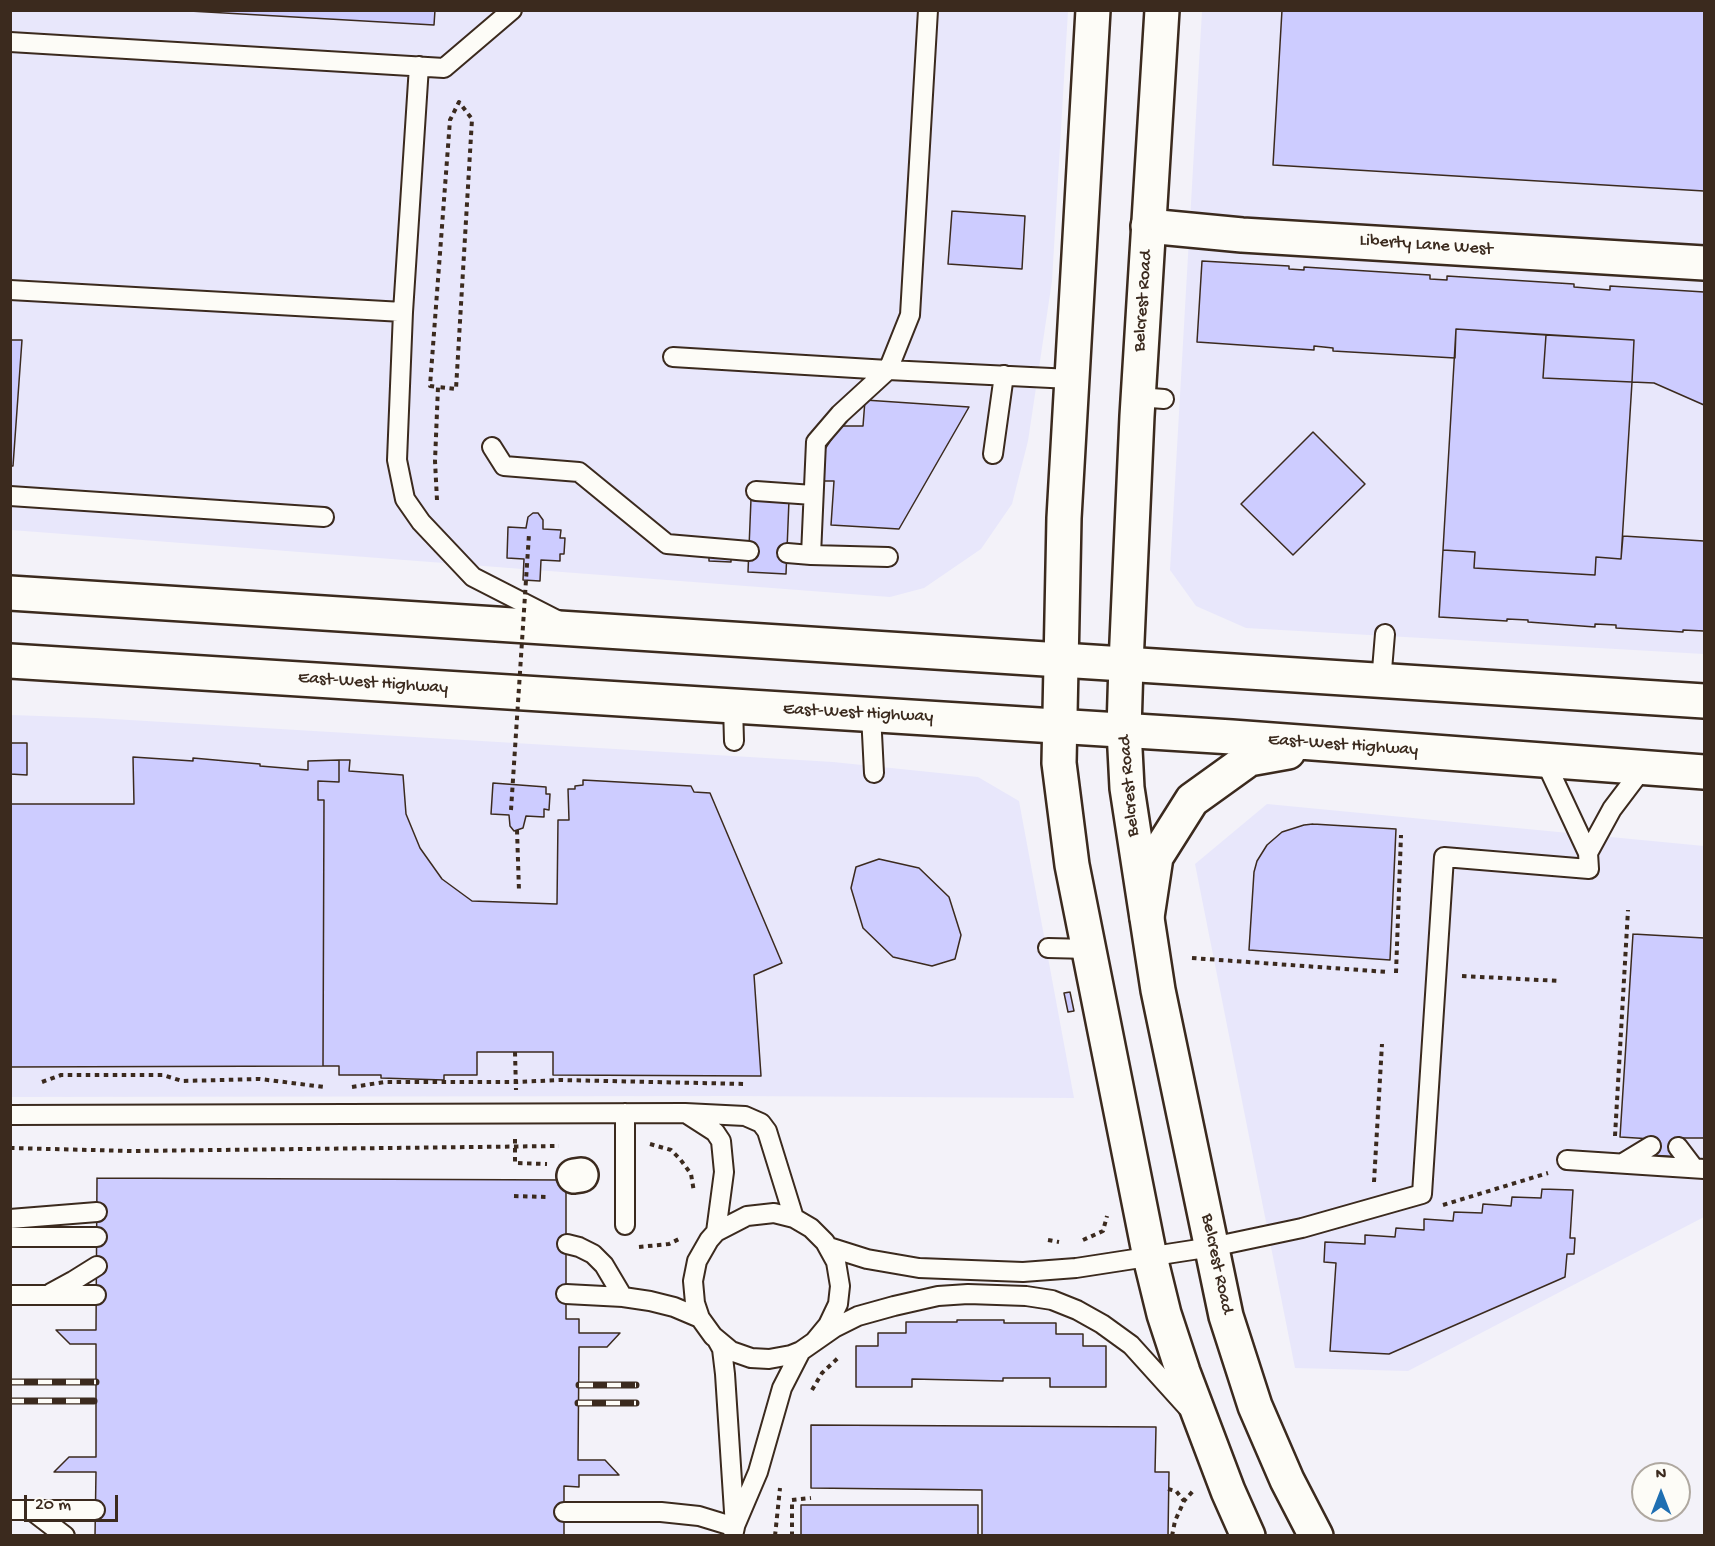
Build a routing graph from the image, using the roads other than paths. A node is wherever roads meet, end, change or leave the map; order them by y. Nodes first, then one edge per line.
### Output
1 (512, 10) edge
2 (928, 10) edge
3 (1094, 10) edge
4 (1162, 10) edge
5 (10, 42) edge
6 (419, 66) junction
7 (1148, 226) junction
8 (1704, 263) edge
9 (10, 290) edge
10 (404, 312) junction
11 (673, 357) dead end
12 (888, 370) junction
13 (1004, 375) junction
14 (1071, 379) junction
15 (492, 447) dead end
16 (993, 454) dead end
17 (756, 491) dead end
18 (813, 495) junction
19 (10, 496) edge
20 (324, 517) dead end
21 (749, 551) dead end
22 (787, 553) dead end
23 (812, 555) junction
24 (888, 557) dead end
25 (10, 593) edge
26 (574, 629) junction
27 (1385, 634) dead end
28 (1060, 660) junction
29 (10, 661) edge
30 (1125, 664) junction
31 (1381, 682) junction
32 (1704, 701) edge
33 (733, 706) junction
34 (871, 714) junction
35 (1059, 726) junction
36 (1124, 730) junction
37 (734, 741) dead end
38 (1327, 744) junction
39 (1545, 762) junction
40 (1643, 768) junction
41 (1704, 772) edge
42 (874, 773) dead end
43 (1588, 852) junction
44 (1147, 917) junction
45 (1048, 948) dead end
46 (1089, 949) junction
47 (625, 1113) junction
48 (685, 1113) junction
49 (10, 1115) edge
50 (1651, 1146) dead end
51 (1678, 1147) dead end
52 (1567, 1160) dead end
53 (1623, 1163) junction
54 (1699, 1168) edge
55 (97, 1212) dead end
56 (794, 1218) junction
57 (10, 1219) edge
58 (625, 1225) dead end
59 (716, 1232) junction
60 (10, 1237) edge
61 (97, 1237) dead end
62 (567, 1244) dead end
63 (829, 1247) junction
64 (1212, 1247) junction
65 (1150, 1257) junction
66 (97, 1266) dead end
67 (46, 1294) junction
68 (96, 1294) dead end
69 (566, 1294) dead end
70 (10, 1295) edge
71 (623, 1297) junction
72 (700, 1318) junction
73 (717, 1340) junction
74 (808, 1346) junction
75 (1202, 1424) junction
76 (10, 1510) edge
77 (32, 1510) junction
78 (95, 1510) dead end
79 (564, 1512) dead end
80 (734, 1531) edge
81 (65, 1536) edge
82 (1248, 1536) edge
83 (1316, 1536) edge

1 - 6 lane
2 - 12 lane
3 - 14 main road
4 - 7 main road, Belcrest Road
5 - 6 lane
6 - 10 lane
7 - 8 main road, Liberty Lane West
7 - 30 main road, Belcrest Road
9 - 10 lane
10 - 26 lane
11 - 12 lane
12 - 13 lane
12 - 18 lane
13 - 14 lane
13 - 16 lane
14 - 28 main road
15 - 21 lane
17 - 18 lane
18 - 23 lane
19 - 20 lane
22 - 23 lane
23 - 24 lane
25 - 26 main road
26 - 28 main road
27 - 31 lane
28 - 30 main road
28 - 35 main road
29 - 33 main road, East-West Highway
30 - 31 main road
30 - 36 main road, Belcrest Road
31 - 32 main road
33 - 34 main road, East-West Highway
33 - 37 lane
34 - 35 main road, East-West Highway
34 - 42 lane
35 - 36 main road, East-West Highway
35 - 46 main road
36 - 38 main road, East-West Highway
36 - 44 main road, Belcrest Road
38 - 39 main road, East-West Highway
38 - 44 main road
39 - 40 main road, East-West Highway
39 - 43 lane
40 - 41 main road, East-West Highway
40 - 43 lane
43 - 64 lane
44 - 64 main road, Belcrest Road
45 - 46 lane
46 - 65 main road
47 - 48 lane
47 - 49 lane
47 - 58 lane
48 - 56 lane
48 - 59 lane
50 - 53 lane
51 - 54 lane
52 - 53 lane
53 - 54 lane
55 - 57 lane
56 - 59 lane
56 - 63 lane
59 - 72 lane
60 - 61 lane
62 - 71 lane
63 - 65 lane
63 - 74 lane
64 - 65 lane
64 - 83 main road, Belcrest Road
65 - 75 main road
66 - 67 lane
67 - 68 lane
67 - 70 lane
69 - 71 lane
71 - 72 lane
72 - 73 lane
73 - 74 lane
73 - 80 lane
74 - 75 lane
74 - 80 lane
75 - 82 main road
76 - 77 lane
77 - 78 lane
77 - 81 lane
79 - 80 lane

